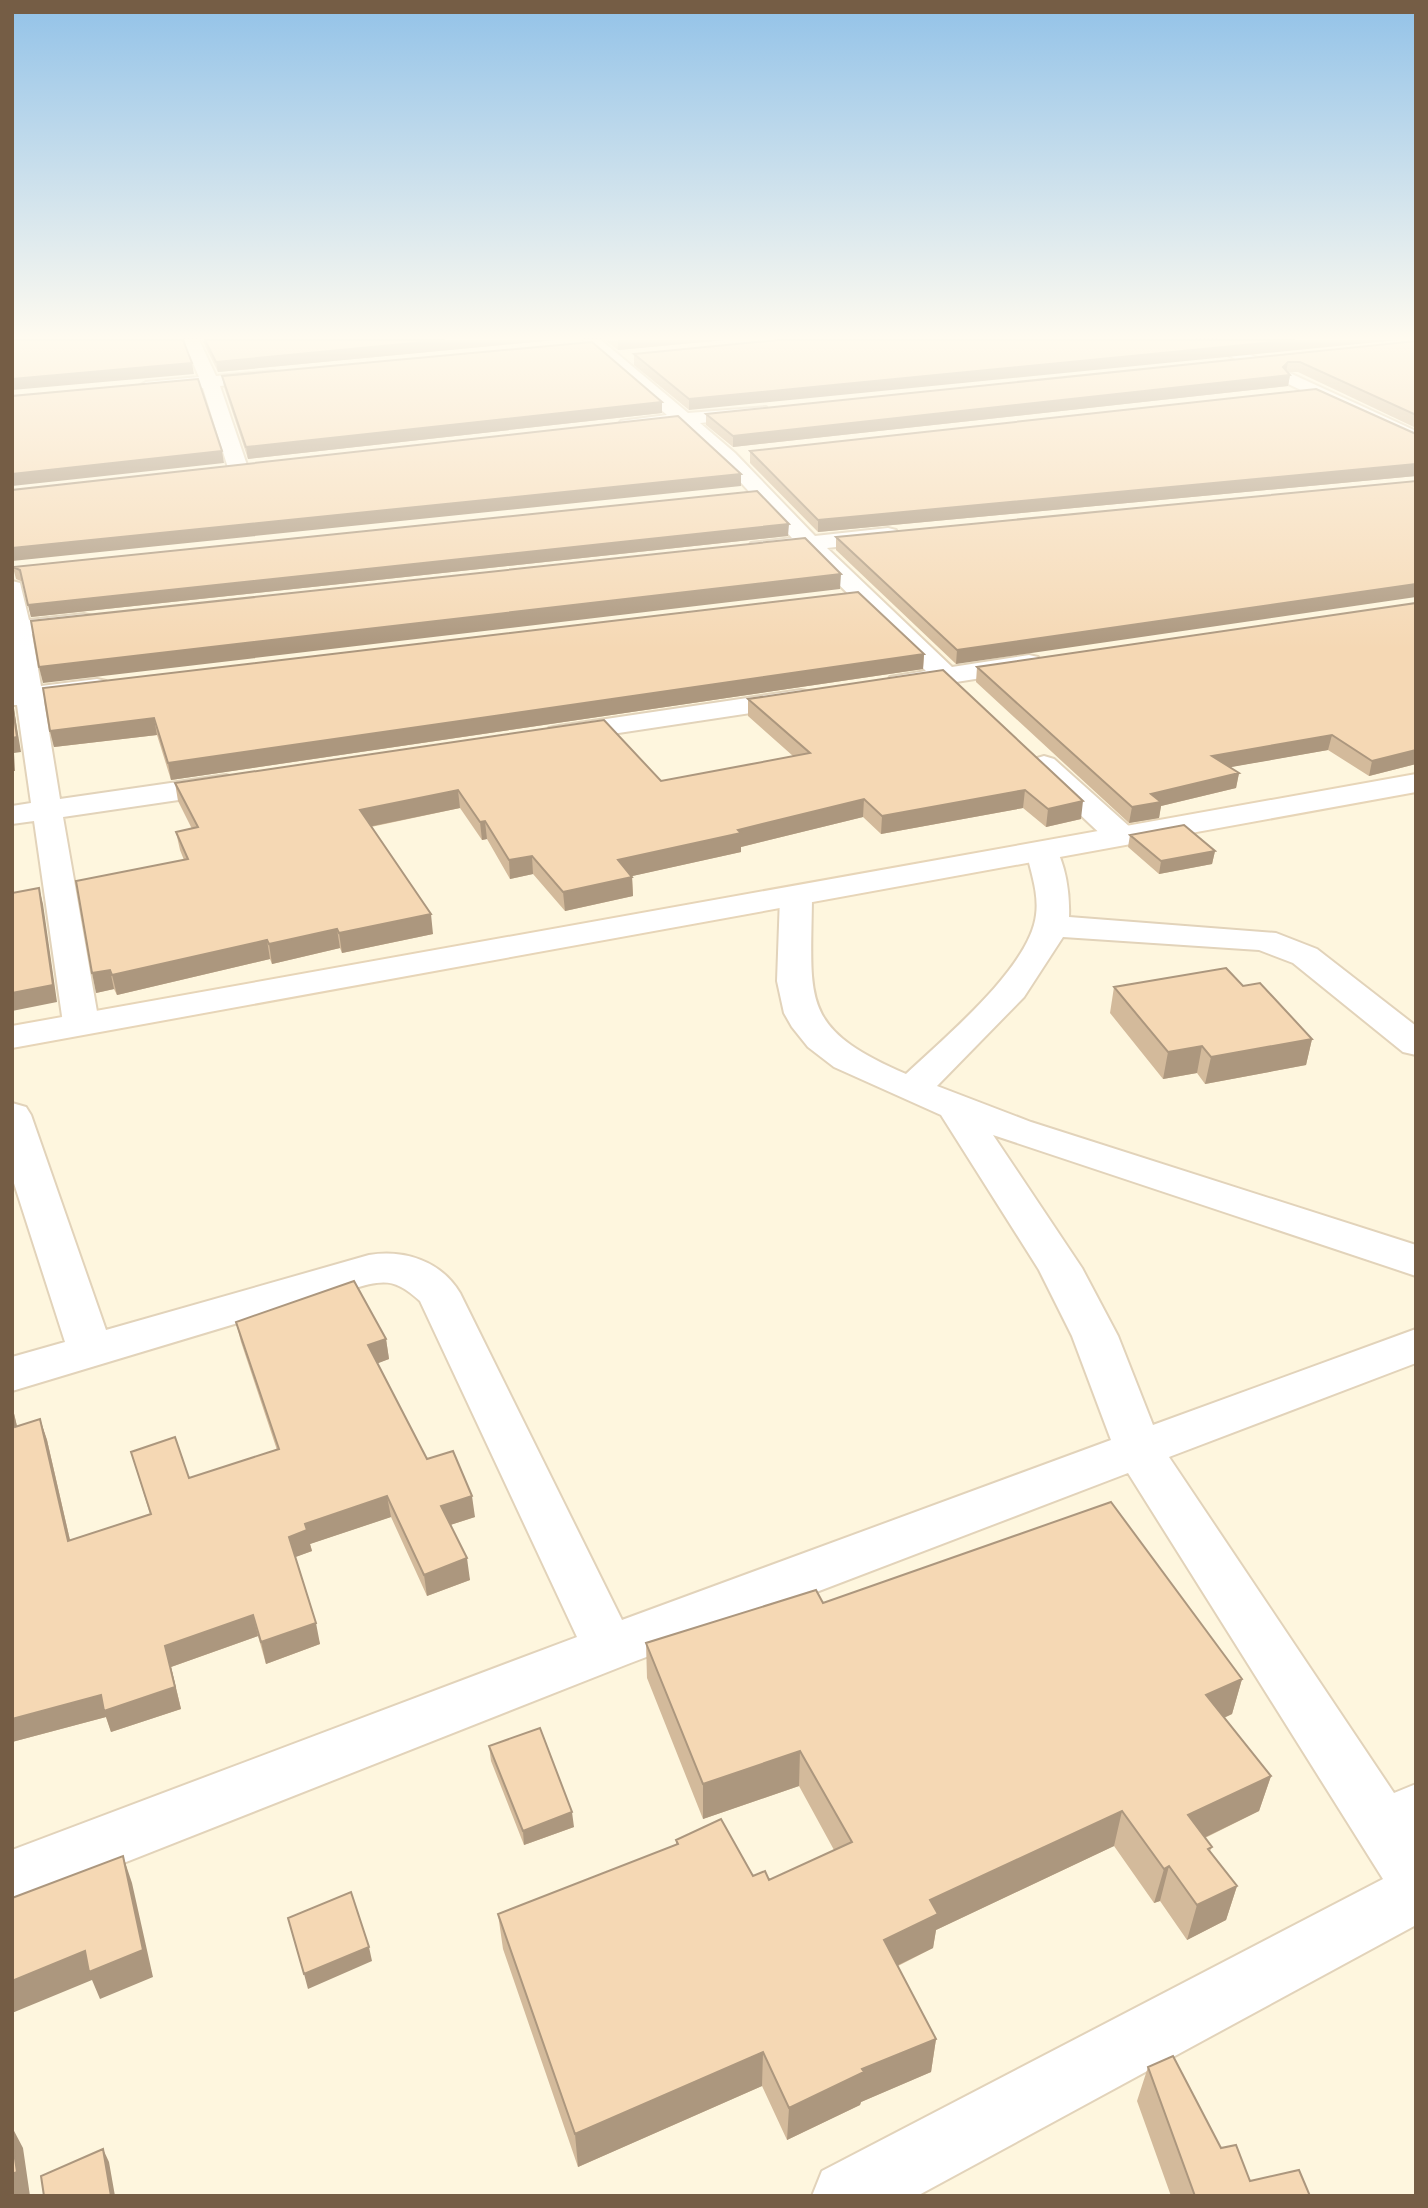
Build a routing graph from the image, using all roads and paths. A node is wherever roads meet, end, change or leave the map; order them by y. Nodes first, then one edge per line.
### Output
1 (230, 443) edge
2 (712, 443) edge
3 (755, 454) edge
4 (728, 457) junction
5 (239, 471) edge
6 (763, 493) junction
7 (735, 496) edge
8 (917, 532) edge
9 (809, 542) junction
10 (740, 550) edge
11 (17, 576) edge
12 (864, 596) junction
13 (836, 600) edge
14 (102, 619) edge
15 (15, 628) edge
16 (1057, 659) edge
17 (946, 675) junction
18 (124, 684) edge
19 (878, 686) edge
20 (823, 694) edge
21 (967, 694) edge
22 (20, 696) edge
23 (535, 738) edge
24 (1028, 750) edge
25 (249, 781) edge
26 (1416, 783) edge
27 (45, 810) junction
28 (12, 815) edge
29 (1120, 835) junction
30 (1042, 850) junction
31 (796, 897) junction
32 (1051, 926) junction
33 (81, 1024) junction
34 (12, 1037) edge
35 (1416, 1044) edge
36 (912, 1089) junction
37 (956, 1108) junction
38 (12, 1115) edge
39 (1416, 1262) edge
40 (1416, 1345) edge
41 (90, 1350) junction
42 (12, 1374) edge
43 (1139, 1449) junction
44 (609, 1648) junction
45 (1400, 1818) edge
46 (1416, 1878) edge
47 (12, 1879) edge
48 (1416, 1893) edge
49 (847, 2196) edge

1 - 5 street
2 - 4 street
3 - 4 street
4 - 6 street
6 - 7 street
6 - 9 street
8 - 9 street
9 - 10 street
9 - 12 street
11 - 15 street
12 - 13 street
12 - 17 street
14 - 15 street
15 - 22 street
16 - 17 street
17 - 19 street
17 - 21 street
18 - 22 street
20 - 23 street
22 - 27 street
24 - 29 street
25 - 27 street
26 - 29 street
27 - 28 street
27 - 33 street
29 - 30 street
30 - 31 street
30 - 32 street
31 - 33 street
31 - 36 street
32 - 35 street
32 - 36 street
33 - 34 street
36 - 37 street
37 - 39 street
37 - 43 street
38 - 41 street
40 - 43 street
41 - 42 street
41 - 44 street
43 - 44 street
43 - 45 street
44 - 47 street
45 - 46 street
48 - 49 street

